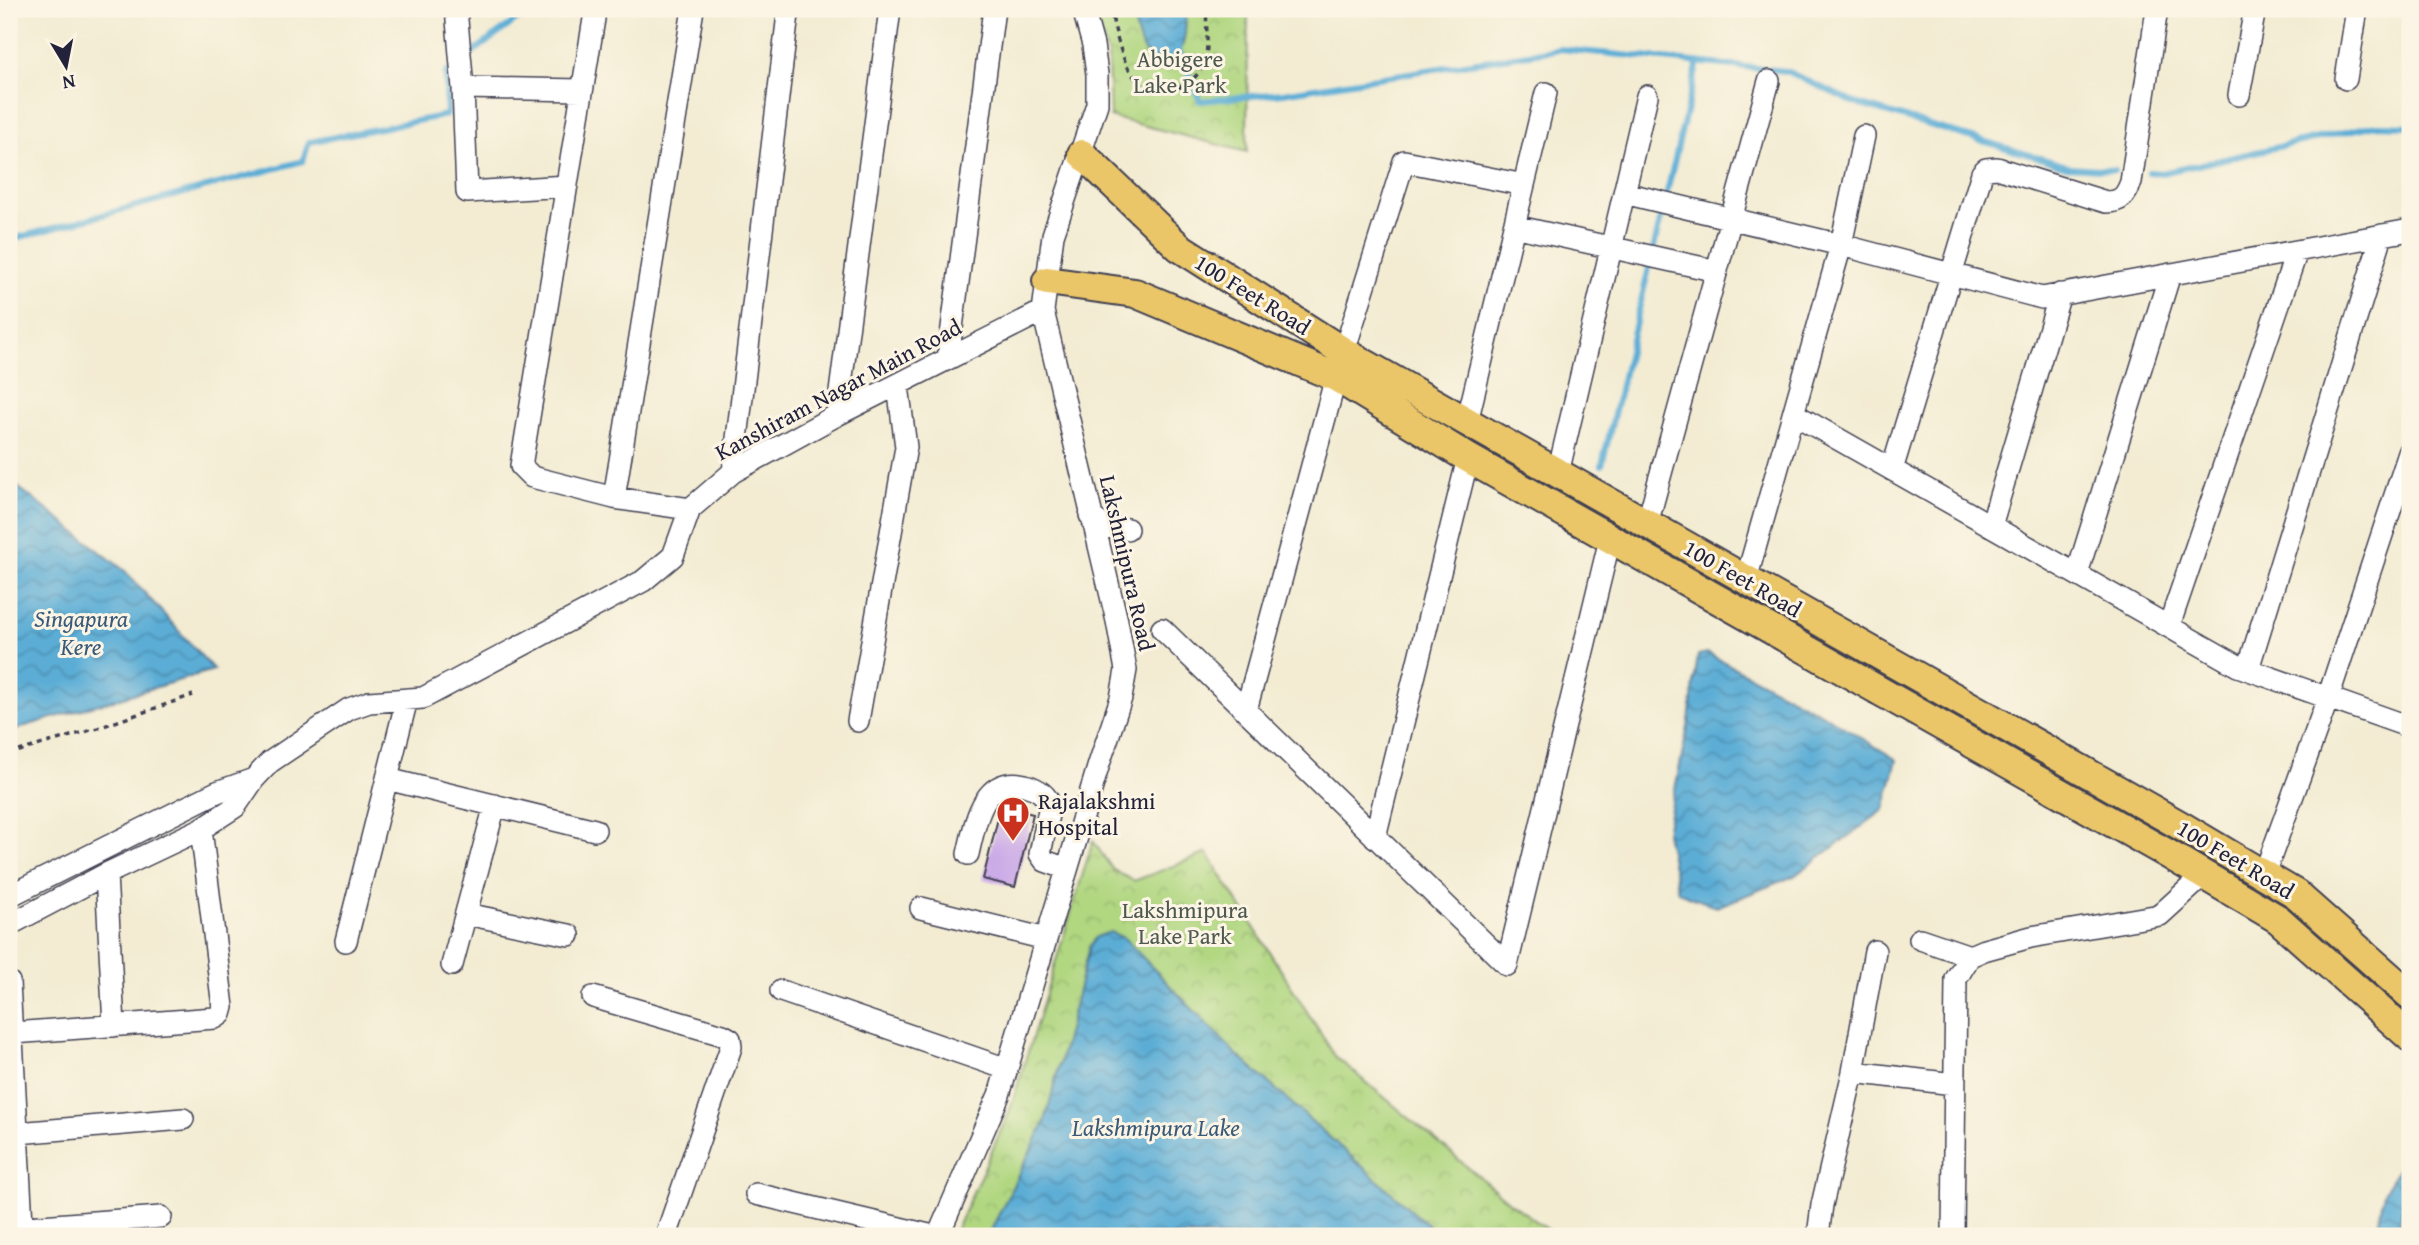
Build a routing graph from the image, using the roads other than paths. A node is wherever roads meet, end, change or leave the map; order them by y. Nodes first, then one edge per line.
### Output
1 (456, 9) edge
2 (693, 9) edge
3 (793, 9) edge
4 (890, 9) edge
5 (994, 9) edge
6 (1083, 9) edge
7 (2157, 9) edge
8 (2255, 9) edge
9 (2357, 9) edge
10 (594, 19) dead end
11 (2346, 79) dead end
12 (1769, 81) dead end
13 (463, 88) junction
14 (583, 90) junction
15 (1546, 93) dead end
16 (2239, 95) dead end
17 (1647, 96) dead end
18 (1864, 136) dead end
19 (1082, 154) junction
20 (1524, 185) junction
21 (567, 186) junction
22 (1624, 193) junction
23 (1730, 219) junction
24 (1514, 226) junction
25 (2410, 230) edge
26 (2382, 236) junction
27 (1841, 245) junction
28 (1611, 247) junction
29 (2297, 251) junction
30 (1717, 271) junction
31 (2170, 274) junction
32 (1951, 275) junction
33 (1047, 281) junction
34 (2060, 295) junction
35 (1043, 311) junction
36 (948, 358) junction
37 (1340, 364) junction
38 (898, 386) junction
39 (1794, 414) junction
40 (837, 415) junction
41 (1467, 422) junction
42 (2410, 450) edge
43 (1468, 458) junction
44 (1892, 470) junction
45 (733, 472) junction
46 (1558, 473) junction
47 (614, 498) junction
48 (690, 509) junction
49 (1090, 515) junction
50 (1647, 524) junction
51 (1991, 526) junction
52 (1126, 529) dead end
53 (1610, 539) junction
54 (2077, 574) junction
55 (1746, 580) junction
56 (2169, 626) junction
57 (1162, 629) dead end
58 (2248, 669) junction
59 (2328, 698) junction
60 (407, 699) junction
61 (1246, 710) junction
62 (858, 720) dead end
63 (2410, 727) edge
64 (254, 779) junction
65 (387, 779) junction
66 (495, 805) junction
67 (201, 829) junction
68 (595, 830) dead end
69 (1375, 837) junction
70 (968, 854) dead end
71 (1067, 869) junction
72 (106, 874) junction
73 (2204, 875) junction
74 (2264, 875) junction
75 (9, 896) edge
76 (921, 908) dead end
77 (466, 914) junction
78 (9, 925) edge
79 (569, 935) dead end
80 (1046, 939) junction
81 (1920, 939) dead end
82 (346, 941) dead end
83 (1875, 951) dead end
84 (1970, 957) junction
85 (452, 965) dead end
86 (9, 982) edge
87 (781, 991) dead end
88 (2410, 995) edge
89 (593, 997) dead end
90 (114, 1026) junction
91 (2405, 1032) edge
92 (13, 1033) junction
93 (1007, 1069) junction
94 (1853, 1072) junction
95 (1954, 1084) junction
96 (183, 1119) dead end
97 (17, 1133) junction
98 (756, 1194) dead end
99 (161, 1217) dead end
100 (27, 1232) edge
101 (666, 1236) edge
102 (935, 1236) edge
103 (1818, 1236) edge
104 (1953, 1236) edge

1 - 13 street
2 - 47 street
3 - 45 street
4 - 40 street
5 - 36 street
6 - 19 street, Lakshmipura Road
7 - 32 street
8 - 16 street
9 - 11 street
10 - 14 street
12 - 23 street
13 - 14 street
13 - 21 street
14 - 21 street
15 - 20 street
17 - 22 street
18 - 27 street
19 - 33 street, Lakshmipura Road
19 - 37 main road, 100 Feet Road
20 - 24 street
20 - 37 street
21 - 47 street
22 - 23 street
22 - 28 street
23 - 27 street
23 - 30 street
24 - 28 street
24 - 41 street
25 - 26 street
26 - 29 street
26 - 58 street
27 - 32 street
27 - 39 street
28 - 30 street
28 - 46 street
29 - 31 street
29 - 56 street
30 - 50 street
31 - 34 street
31 - 54 street
32 - 34 street
32 - 44 street
33 - 35 street, Lakshmipura Road
33 - 37 main road, 100 Feet Road
34 - 51 street
35 - 36 street, Kanshiram Nagar Main Road
35 - 49 street, Lakshmipura Road
36 - 38 street, Kanshiram Nagar Main Road
37 - 41 main road, 100 Feet Road
37 - 43 main road, 100 Feet Road
37 - 61 street
38 - 40 street, Kanshiram Nagar Main Road
38 - 62 street
39 - 44 street
39 - 55 street
40 - 45 street, Kanshiram Nagar Main Road
41 - 46 main road, 100 Feet Road
42 - 59 street
43 - 53 main road, 100 Feet Road
43 - 69 street
44 - 51 street
45 - 48 street, Kanshiram Nagar Main Road
46 - 50 main road, 100 Feet Road
47 - 48 street
48 - 60 street, Kanshiram Nagar Main Road
49 - 52 street
49 - 71 street, Lakshmipura Road
50 - 55 main road, 100 Feet Road
51 - 54 street
53 - 69 street
53 - 73 main road, 100 Feet Road
54 - 56 street
55 - 74 main road, 100 Feet Road
56 - 58 street
57 - 61 street
58 - 59 street
59 - 63 street
59 - 74 street
60 - 64 street, Kanshiram Nagar Main Road
60 - 65 street
61 - 69 street
64 - 67 street, Kanshiram Nagar Main Road
64 - 75 street, Kanshiram Nagar Main Road
65 - 66 street
65 - 82 street
66 - 68 street
66 - 77 street
67 - 72 street, Kanshiram Nagar Main Road
67 - 90 street
70 - 71 street
71 - 80 street, Lakshmipura Road
72 - 78 street, Kanshiram Nagar Main Road
72 - 90 street
73 - 84 street
73 - 91 main road, 100 Feet Road
74 - 88 main road, 100 Feet Road
76 - 80 street
77 - 79 street
77 - 85 street
80 - 93 street, Lakshmipura Road
81 - 84 street
83 - 94 street
84 - 95 street
86 - 92 street
87 - 93 street
89 - 101 street
90 - 92 street
92 - 97 street
93 - 102 street, Lakshmipura Road
94 - 95 street
94 - 103 street
95 - 104 street
96 - 97 street
97 - 100 street
98 - 102 street
99 - 100 street

